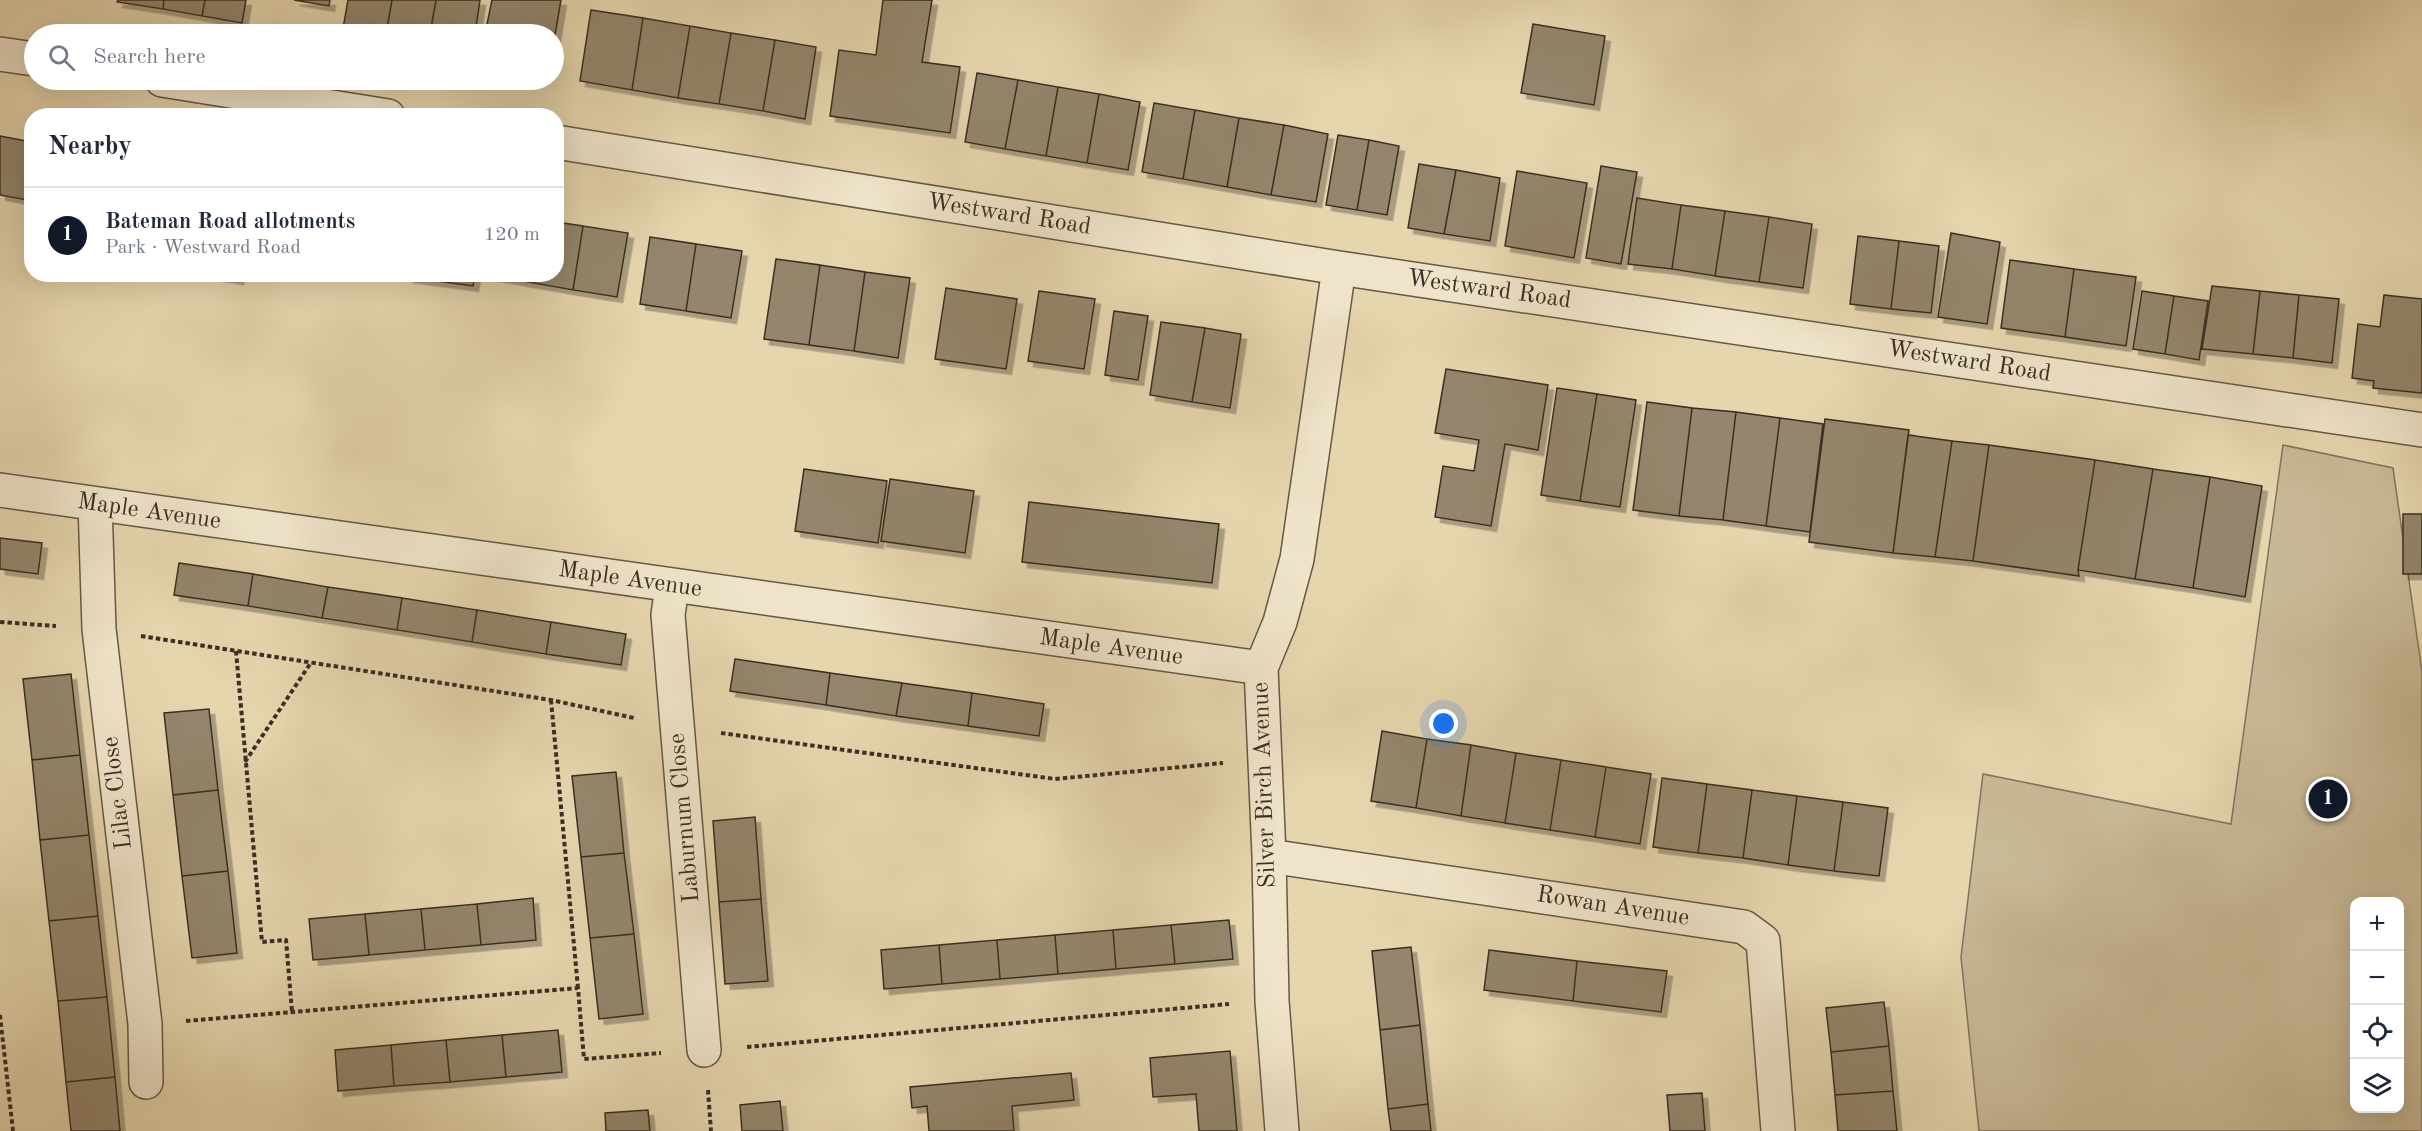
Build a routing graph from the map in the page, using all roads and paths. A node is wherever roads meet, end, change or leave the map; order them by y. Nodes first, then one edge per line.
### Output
1 (0, 54) edge
2 (24, 58) edge
3 (224, 90) edge
4 (337, 108) edge
5 (564, 143) edge
6 (1339, 268) junction
7 (2422, 430) edge
8 (0, 490) edge
9 (95, 504) junction
10 (672, 586) junction
11 (310, 664) junction
12 (1261, 669) junction
13 (551, 700) junction
14 (677, 727) junction
15 (245, 763) junction
16 (1180, 768) dead end
17 (1269, 856) junction
18 (578, 988) dead end
19 (292, 1012) dead end
20 (0, 1015) edge
21 (704, 1050) dead end
22 (146, 1082) dead end
23 (14, 1131) edge
24 (1282, 1131) edge
25 (1778, 1131) edge

1 - 2 street
3 - 4 street
5 - 6 street, Westward Road
6 - 7 street, Westward Road
6 - 12 street, Silver Birch Avenue
8 - 9 street, Maple Avenue
9 - 10 street, Maple Avenue
9 - 22 street, Lilac Close
10 - 12 street, Maple Avenue
10 - 14 street, Laburnum Close
11 - 13 path
11 - 15 path
11 - 15 path
12 - 17 street, Silver Birch Avenue
13 - 14 path
13 - 18 path
14 - 16 path
14 - 21 street, Laburnum Close
15 - 19 path
17 - 24 street, Silver Birch Avenue
17 - 25 street, Rowan Avenue
20 - 23 path

